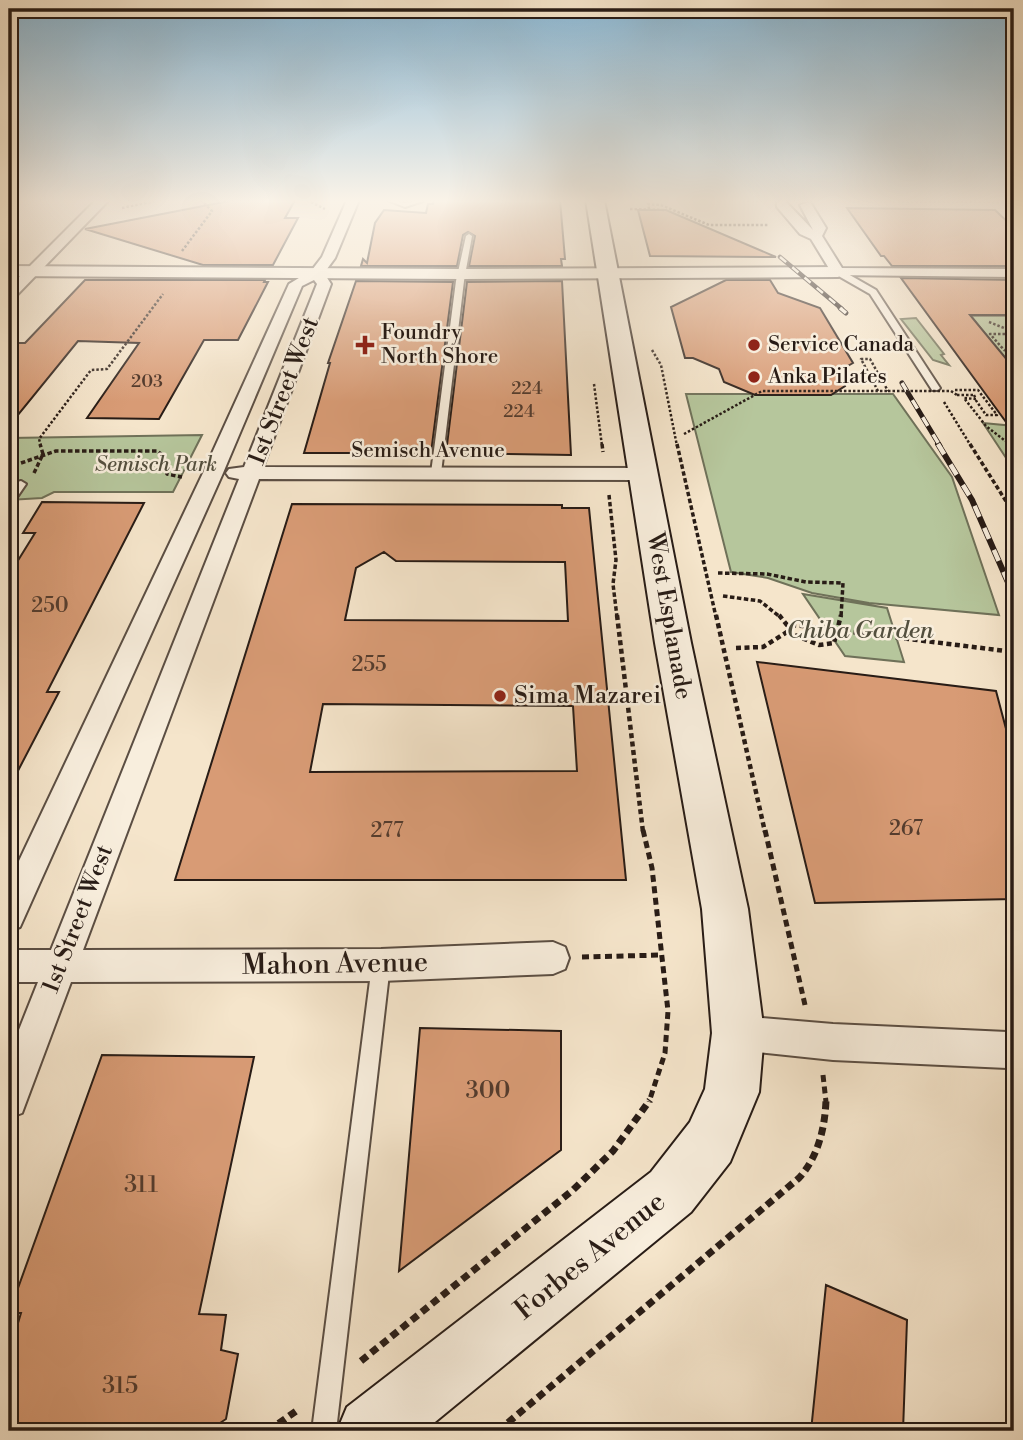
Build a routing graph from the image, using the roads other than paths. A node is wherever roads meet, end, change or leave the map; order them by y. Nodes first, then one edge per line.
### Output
1 (36, 267) edge
2 (321, 267) edge
3 (462, 267) edge
4 (606, 267) edge
5 (835, 267) edge
6 (9, 271) edge
7 (32, 271) junction
8 (838, 272) junction
9 (1014, 272) edge
10 (317, 273) junction
11 (607, 273) junction
12 (461, 274) junction
13 (9, 295) edge
14 (935, 388) road end
15 (213, 473) junction
16 (252, 473) junction
17 (436, 473) junction
18 (644, 474) junction
19 (21, 484) dead end
20 (9, 501) edge
21 (9, 916) edge
22 (553, 958) road end
23 (59, 965) junction
24 (381, 965) junction
25 (9, 966) edge
26 (738, 1033) junction
27 (1012, 1055) edge
28 (9, 1100) edge
29 (324, 1431) edge
30 (371, 1431) edge

1 - 7 street
2 - 10 street
3 - 12 lane
4 - 11 main road, West Esplanade
5 - 8 street
6 - 7 street
7 - 10 street
7 - 13 street
8 - 9 street
8 - 11 street
8 - 14 lane
10 - 12 street
10 - 15 street, 1st Street West
10 - 16 street, 1st Street West
11 - 12 street
11 - 18 main road, West Esplanade
12 - 17 lane
15 - 16 street, Semisch Avenue
15 - 21 street, 1st Street West
16 - 17 street, Semisch Avenue
16 - 23 street, 1st Street West
17 - 18 street, Semisch Avenue
18 - 26 main road, West Esplanade
19 - 20 lane
22 - 24 street, Mahon Avenue
23 - 24 street, Mahon Avenue
23 - 25 street, Mahon Avenue
23 - 28 street, 1st Street West
24 - 29 lane
26 - 27 street
26 - 30 main road, Forbes Avenue

